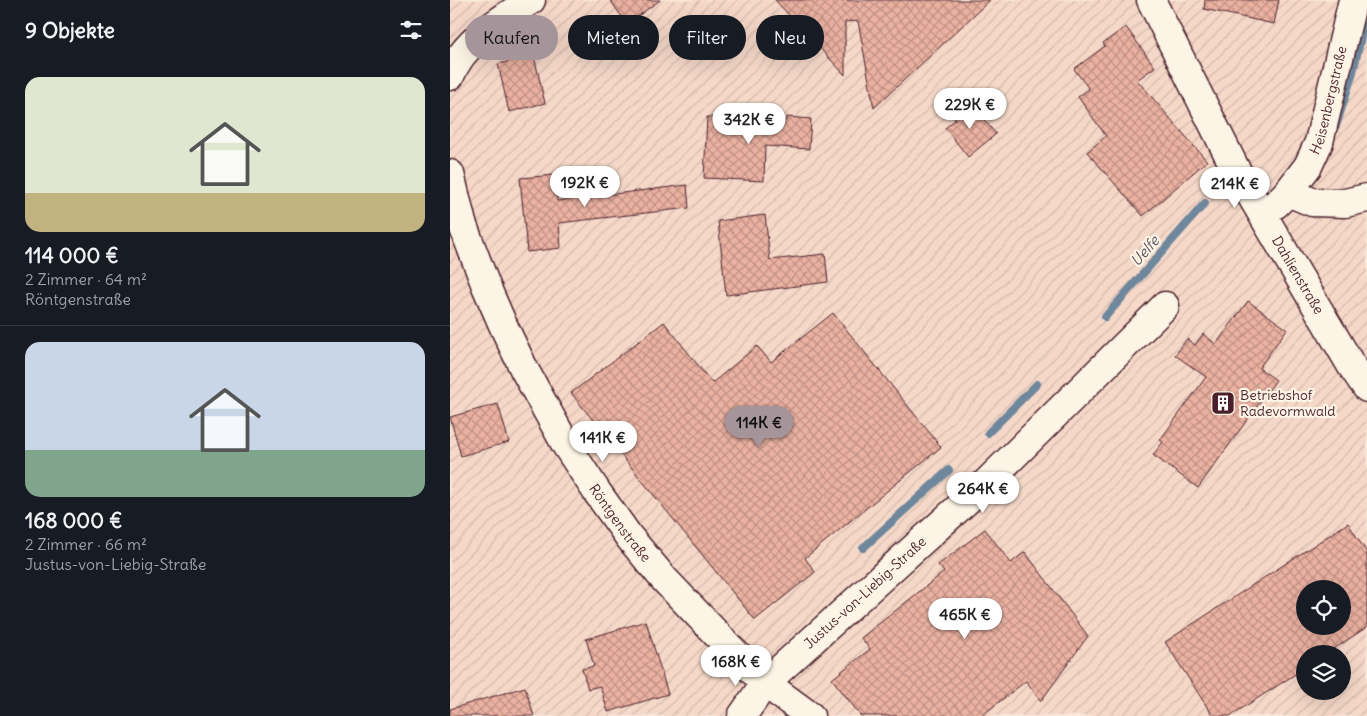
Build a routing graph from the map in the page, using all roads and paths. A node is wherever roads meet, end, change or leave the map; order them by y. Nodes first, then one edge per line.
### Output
1 (532, 0) edge
2 (1151, 0) edge
3 (1353, 0) edge
4 (450, 76) edge
5 (450, 174) edge
6 (1288, 192) junction
7 (1367, 198) edge
8 (1264, 215) junction
9 (456, 225) edge
10 (1165, 306) dead end
11 (1367, 388) edge
12 (765, 683) junction
13 (742, 716) edge
14 (810, 716) edge

1 - 4 street
2 - 8 street, Dahlienstraße
3 - 6 street, Heisenbergstraße
5 - 9 street, Röntgenstraße
6 - 7 street
6 - 8 street, Heisenbergstraße
8 - 11 street, Dahlienstraße
9 - 12 street, Röntgenstraße
10 - 12 street, Justus-von-Liebig-Straße
12 - 13 street, Justus-von-Liebig-Straße
12 - 14 street, Röntgenstraße

